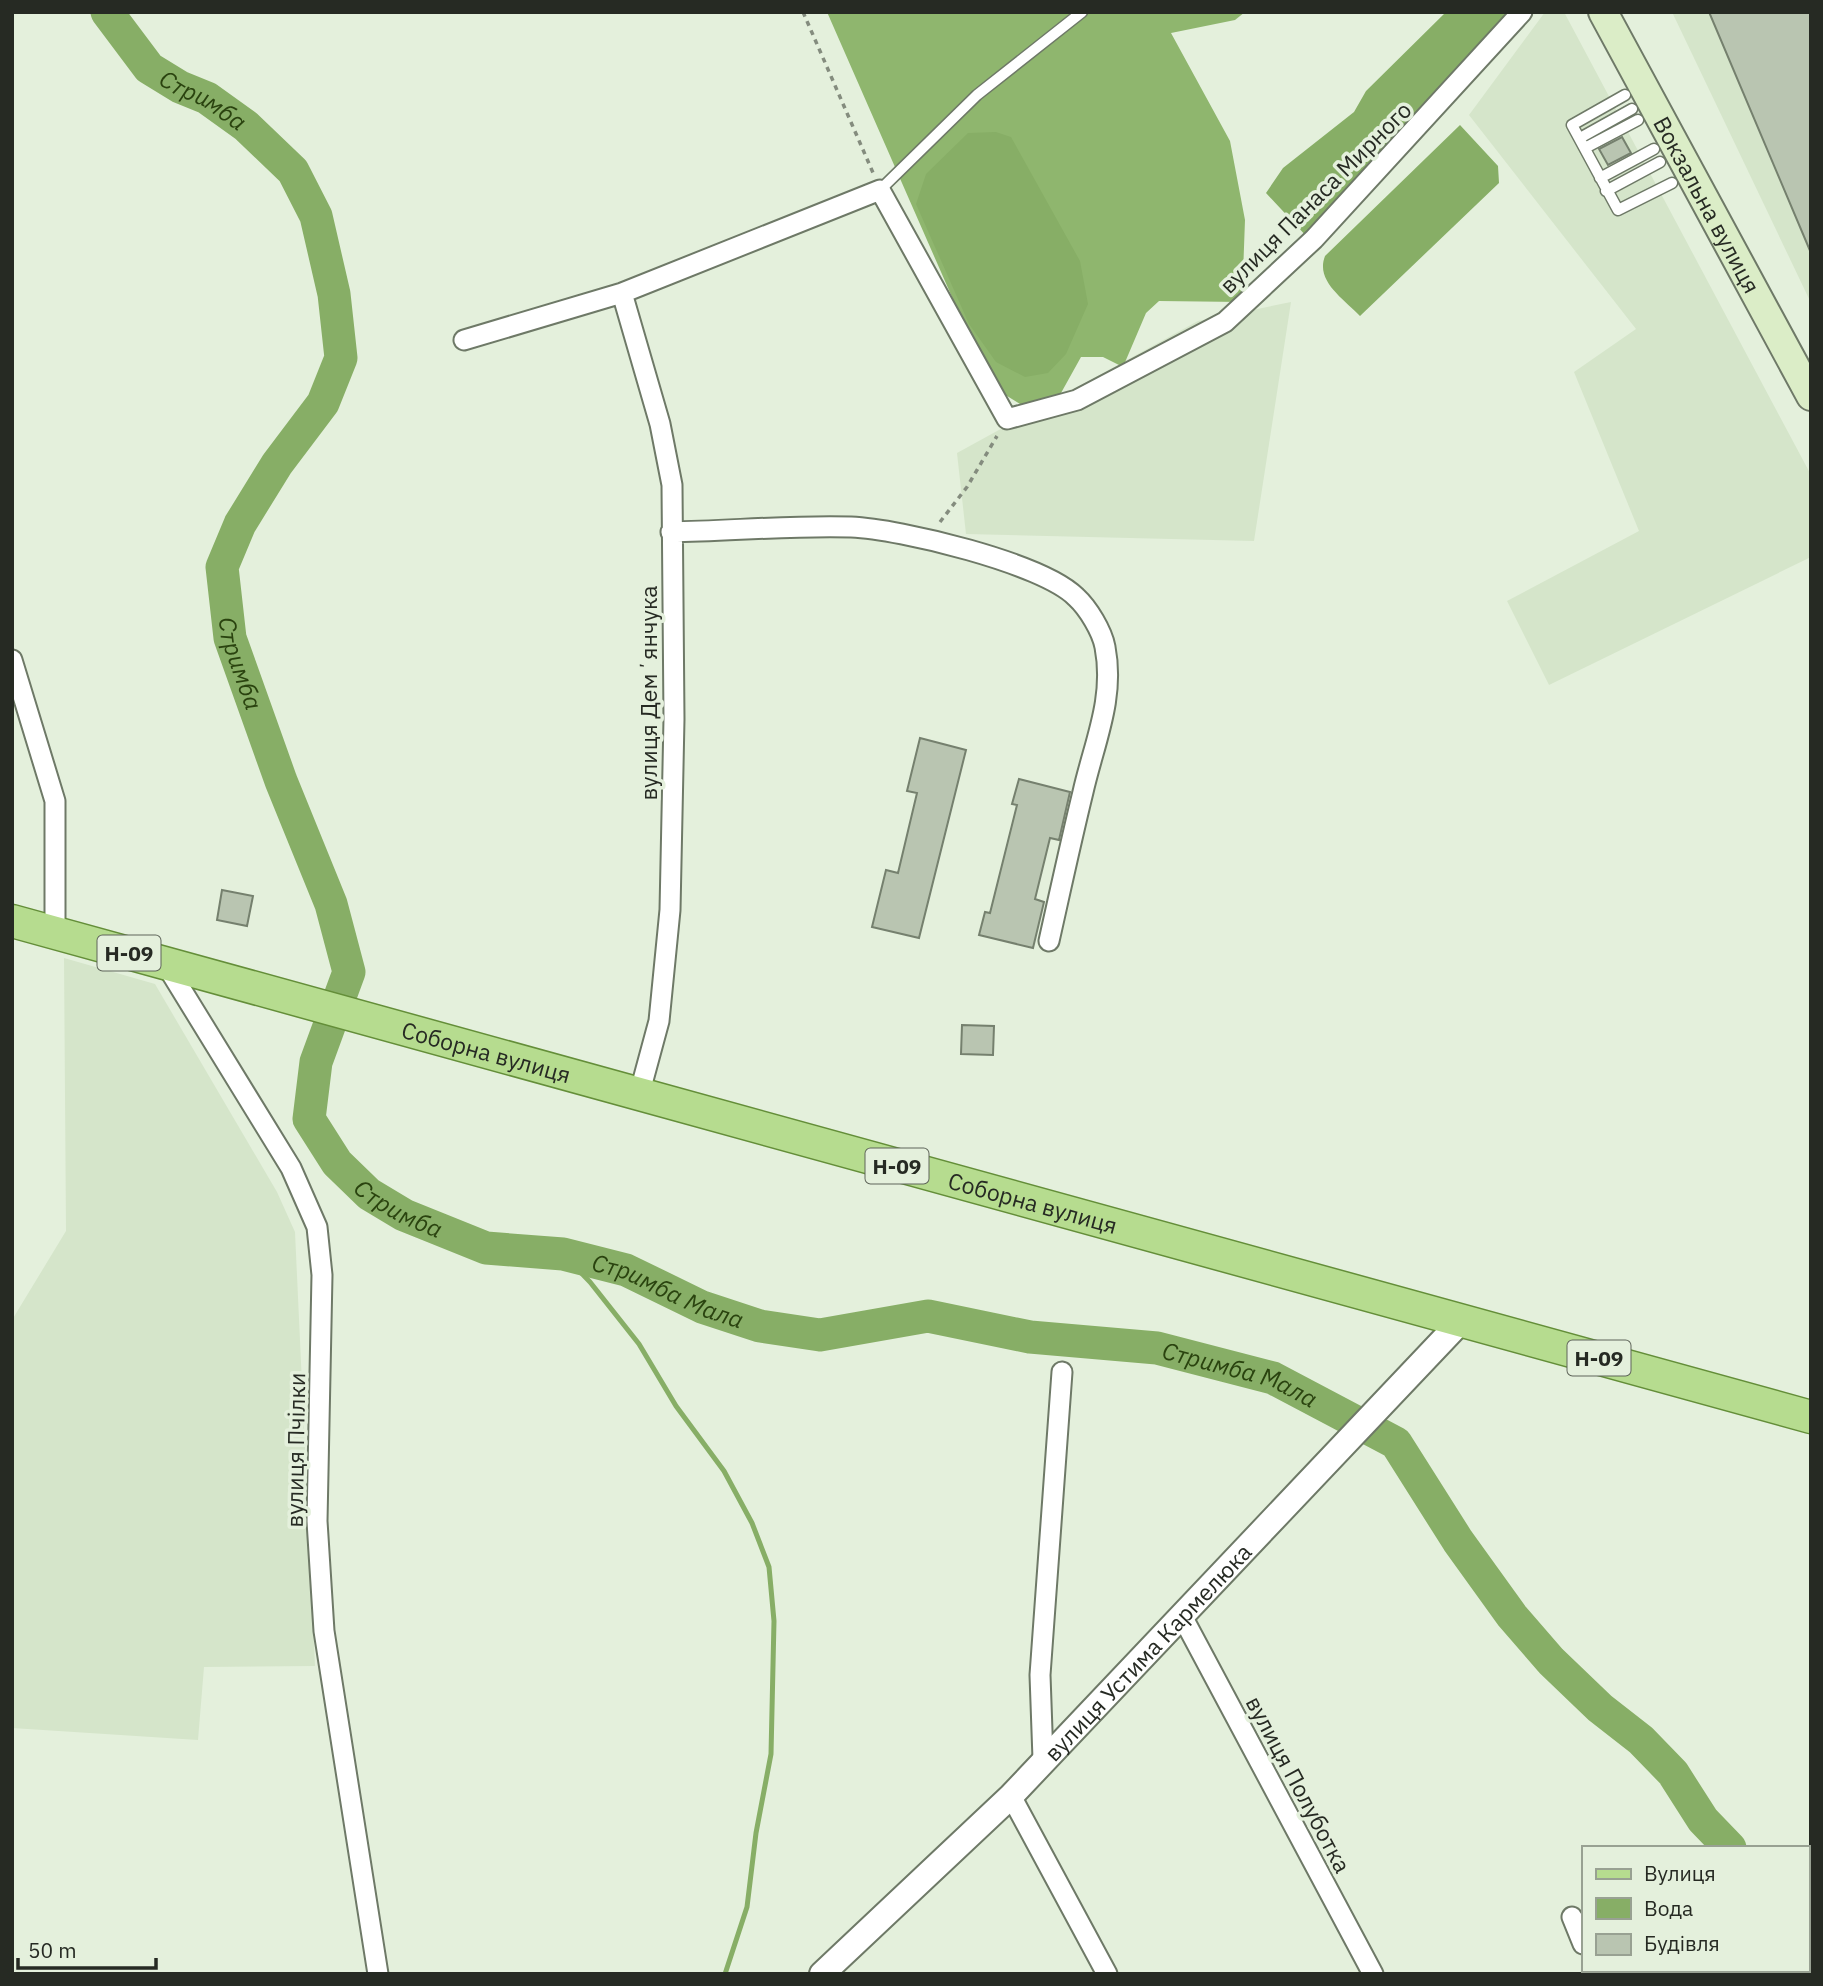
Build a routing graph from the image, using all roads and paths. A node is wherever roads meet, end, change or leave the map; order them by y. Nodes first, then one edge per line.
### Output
1 (803, 12) edge
2 (1082, 12) edge
3 (1522, 12) edge
4 (1603, 12) edge
5 (1625, 95) dead end
6 (1632, 110) dead end
7 (1638, 120) dead end
8 (1582, 143) junction
9 (1654, 149) dead end
10 (1660, 162) dead end
11 (1600, 178) junction
12 (1672, 183) dead end
13 (880, 190) junction
14 (1606, 191) junction
15 (622, 293) junction
16 (464, 340) dead end
17 (1811, 396) edge
18 (1007, 419) junction
19 (671, 532) junction
20 (926, 541) junction
21 (12, 660) edge
22 (12, 921) edge
23 (55, 933) junction
24 (1049, 942) dead end
25 (166, 963) junction
26 (639, 1095) junction
27 (1463, 1319) junction
28 (1062, 1372) dead end
29 (1811, 1418) edge
30 (1183, 1618) junction
31 (1043, 1759) junction
32 (1011, 1796) junction
33 (1572, 1917) dead end
34 (1582, 1942) edge
35 (378, 1974) edge
36 (822, 1974) edge
37 (1107, 1974) edge
38 (1373, 1974) edge

1 - 13 path
2 - 13 lane
3 - 18 street, вулиця Панаса Мирного
4 - 17 main road, Вокзальна вулиця
5 - 8 lane
6 - 8 lane
7 - 8 lane
8 - 11 lane
9 - 11 lane
10 - 14 lane
11 - 14 lane
12 - 14 lane
13 - 15 street
13 - 18 street
15 - 16 street
15 - 19 street, вулиця Демʼянчука
18 - 20 path
19 - 20 street
19 - 26 street, вулиця Демʼянчука
20 - 24 street
21 - 23 street
22 - 23 main road, Соборна вулиця / Н-09
23 - 25 main road, Соборна вулиця / Н-09
25 - 26 main road, Соборна вулиця / Н-09
25 - 35 street, вулиця Пчілки
26 - 27 main road, Соборна вулиця / Н-09
27 - 29 main road, Соборна вулиця / Н-09
27 - 30 street, вулиця Устима Кармелюка
28 - 31 street
30 - 31 street, вулиця Устима Кармелюка
30 - 38 street, вулиця Полуботка
31 - 32 street, вулиця Устима Кармелюка
32 - 36 street, вулиця Устима Кармелюка
32 - 37 street
33 - 34 street

